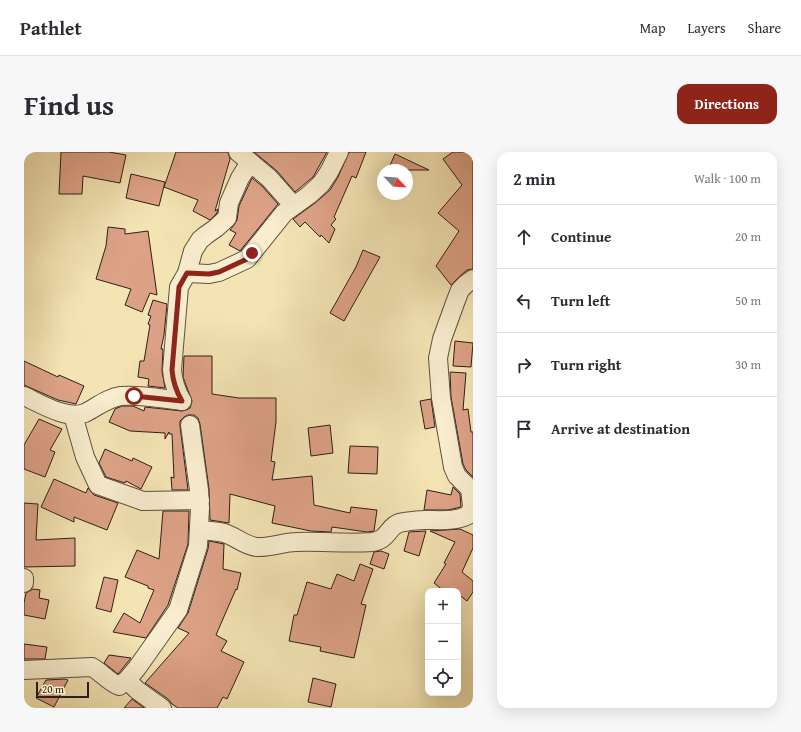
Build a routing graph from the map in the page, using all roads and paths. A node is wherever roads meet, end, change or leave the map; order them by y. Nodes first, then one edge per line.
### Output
1 (339, 152) edge
2 (244, 157) edge
3 (293, 205) junction
4 (187, 273) junction
5 (473, 279) edge
6 (24, 396) edge
7 (73, 416) junction
8 (190, 425) dead end
9 (200, 500) junction
10 (199, 530) junction
11 (24, 578) edge
12 (24, 583) edge
13 (24, 670) edge
14 (128, 680) junction
15 (162, 708) edge

1 - 3 street
2 - 3 street
2 - 4 street
3 - 4 street
4 - 7 street
5 - 10 street
6 - 7 street
7 - 9 street
8 - 9 street
9 - 10 street
10 - 14 street
11 - 12 street
13 - 14 street
14 - 15 street

